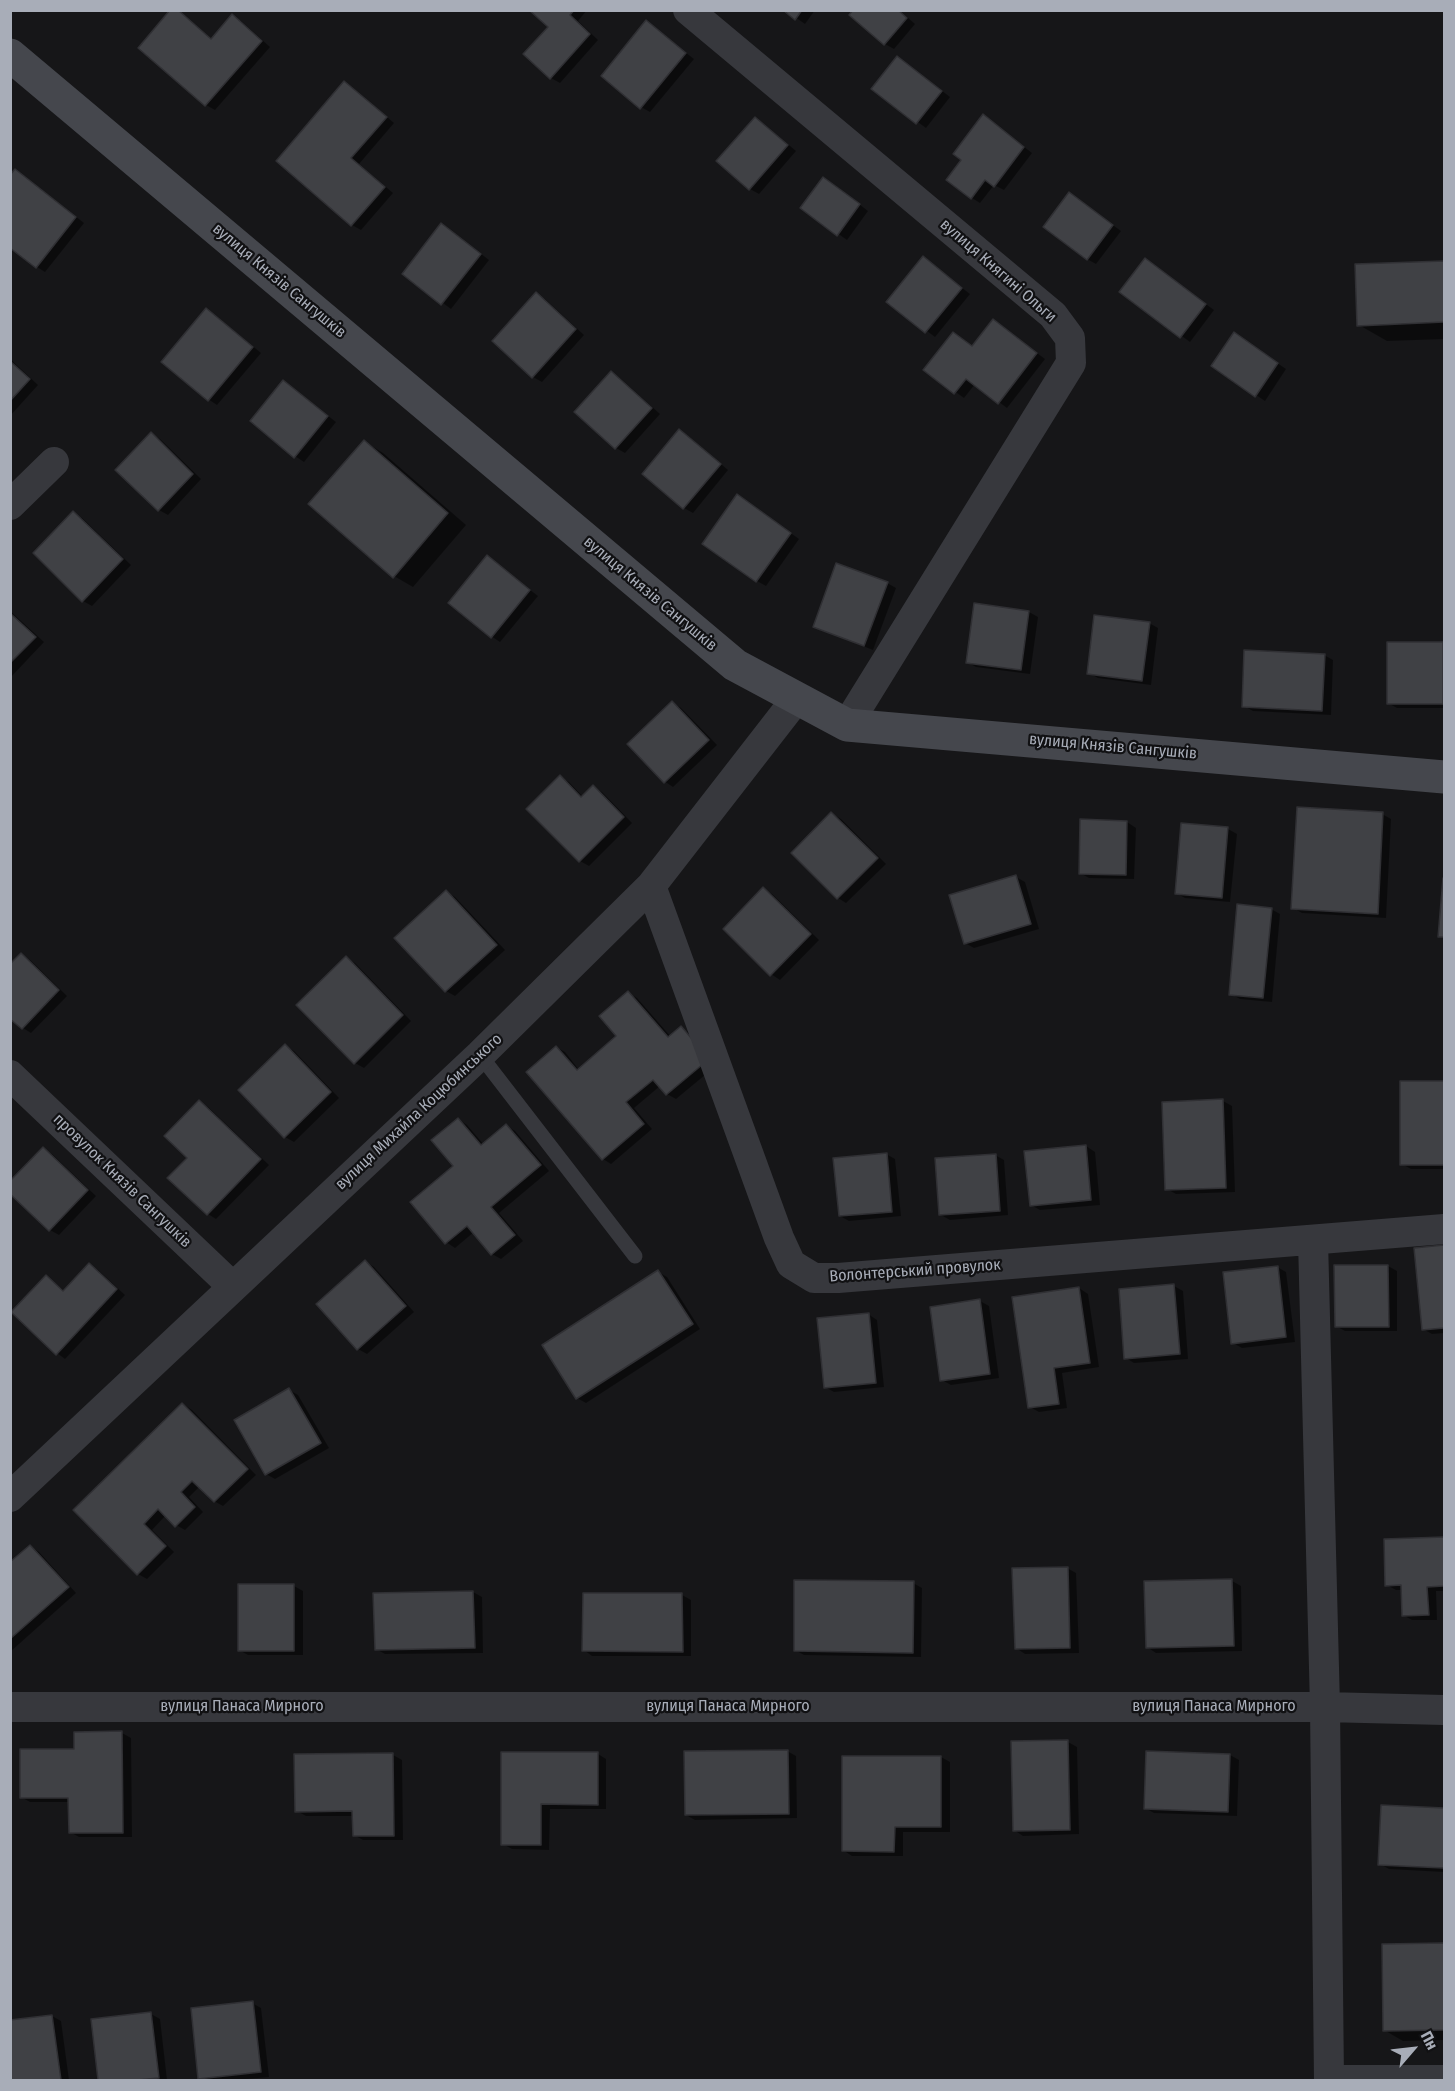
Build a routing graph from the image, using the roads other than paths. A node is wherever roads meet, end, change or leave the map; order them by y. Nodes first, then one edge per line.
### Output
1 (688, 10) edge
2 (10, 55) edge
3 (54, 462) dead end
4 (10, 505) edge
5 (797, 698) junction
6 (847, 725) junction
7 (1444, 777) edge
8 (651, 886) junction
9 (480, 1055) junction
10 (10, 1075) edge
11 (1444, 1229) edge
12 (1313, 1240) junction
13 (635, 1256) dead end
14 (233, 1287) junction
15 (10, 1497) edge
16 (10, 1707) edge
17 (1325, 1707) junction
18 (1444, 1710) edge
19 (1329, 2080) edge
20 (1444, 2080) edge

1 - 6 street, вулиця Княгині Ольги
2 - 5 main road, вулиця Князів Сангушків
3 - 4 street
5 - 6 main road, вулиця Князів Сангушків
5 - 8 street, вулиця Михайла Коцюбинського
6 - 7 main road, вулиця Князів Сангушків
8 - 9 street, вулиця Михайла Коцюбинського
8 - 12 street, Волонтерський провулок
9 - 13 lane
9 - 14 street, вулиця Михайла Коцюбинського
10 - 14 street, провулок Князів Сангушків
11 - 12 street, Волонтерський провулок
12 - 17 street
14 - 15 street, вулиця Михайла Коцюбинського
16 - 17 street, вулиця Панаса Мирного
17 - 18 street, вулиця Панаса Мирного
17 - 19 street
19 - 20 street

